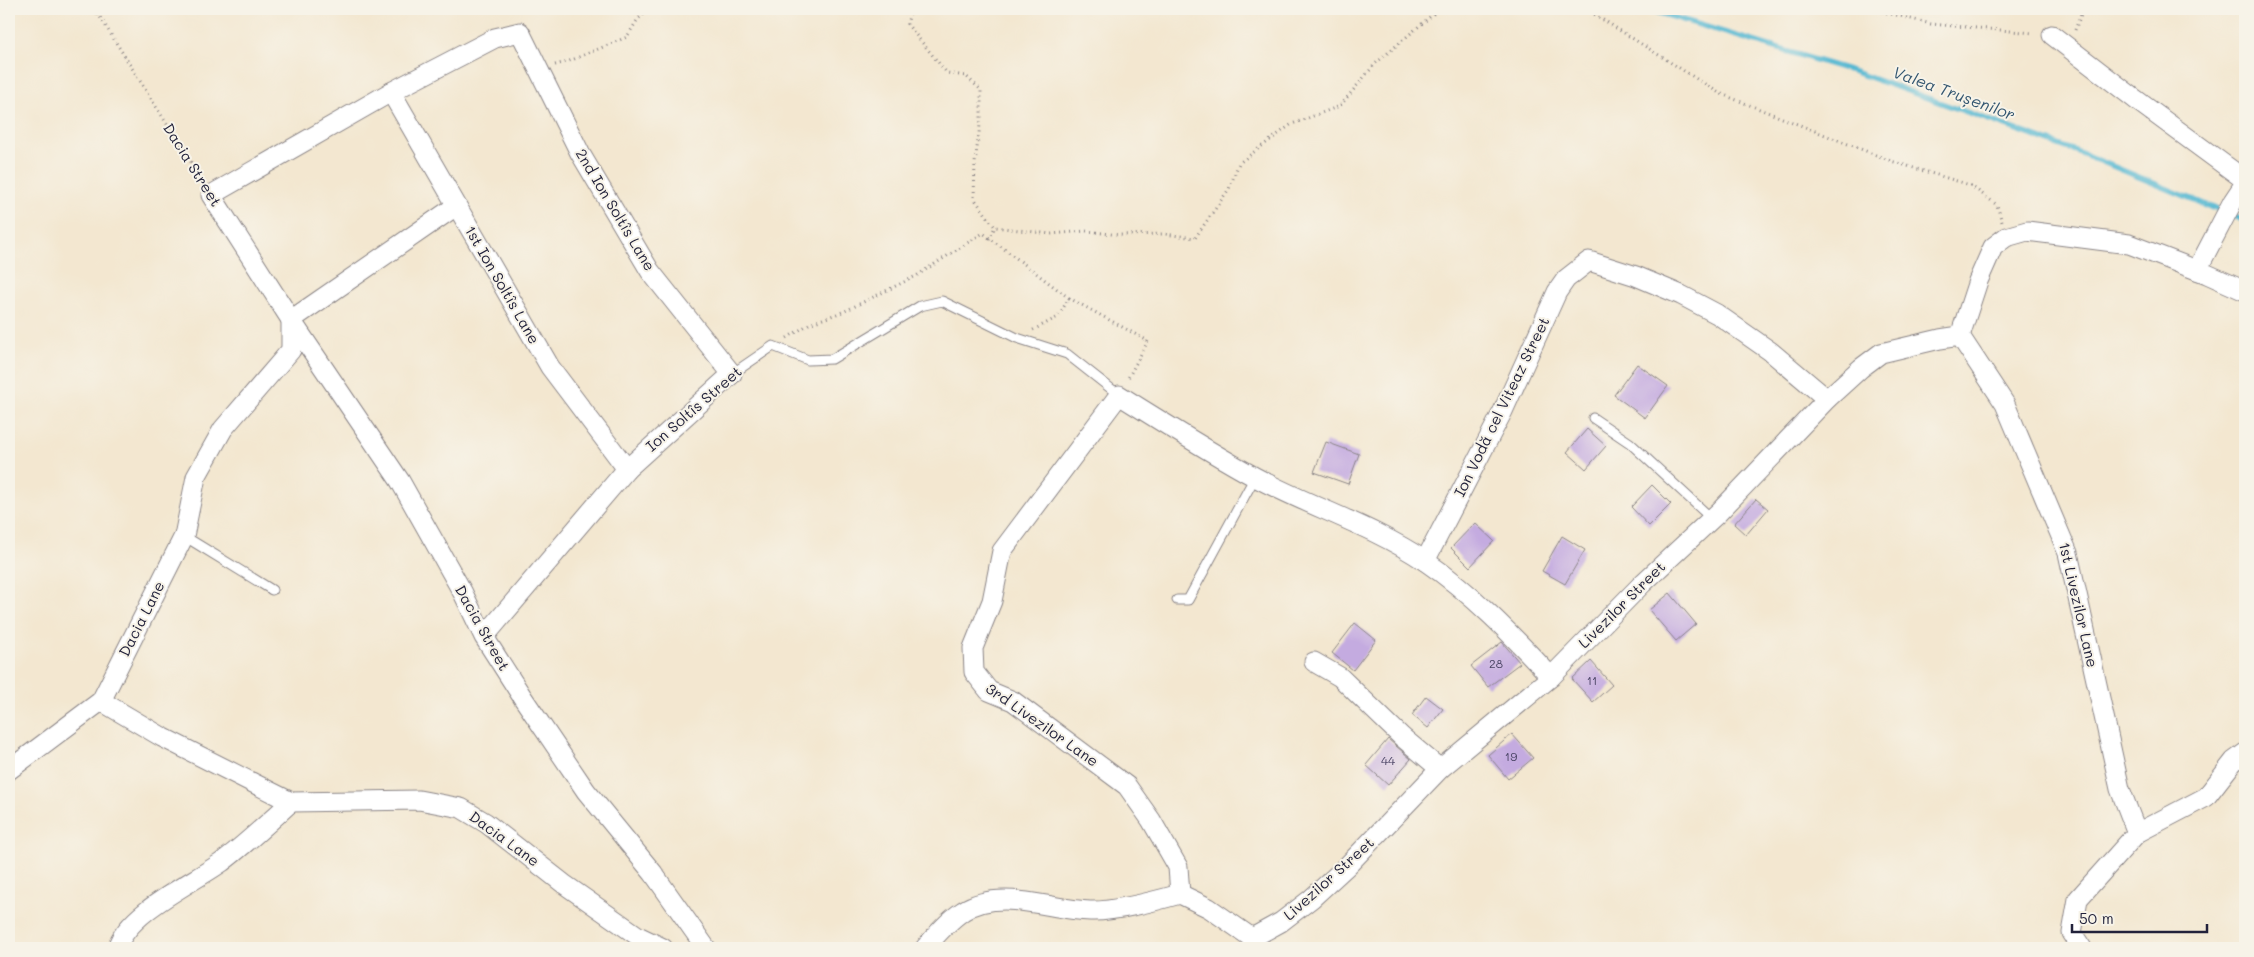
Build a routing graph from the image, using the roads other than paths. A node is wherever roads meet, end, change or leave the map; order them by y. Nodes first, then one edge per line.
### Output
1 (2052, 35) road end
2 (392, 92) junction
3 (2245, 182) edge
4 (456, 206) junction
5 (2197, 270) junction
6 (2245, 291) edge
7 (292, 320) junction
8 (1960, 336) junction
9 (732, 374) junction
10 (1119, 396) junction
11 (1827, 399) junction
12 (1593, 418) dead end
13 (627, 469) junction
14 (1255, 477) junction
15 (1712, 519) junction
16 (184, 536) junction
17 (1425, 561) junction
18 (272, 590) dead end
19 (1177, 600) dead end
20 (484, 637) junction
21 (1314, 662) dead end
22 (1551, 677) junction
23 (101, 702) junction
24 (2245, 752) edge
25 (1440, 769) junction
26 (9, 770) edge
27 (292, 802) junction
28 (2137, 833) junction
29 (1180, 894) junction
30 (2077, 940) edge
31 (1253, 943) edge
32 (118, 948) edge
33 (664, 948) edge
34 (706, 948) edge
35 (925, 948) edge

1 - 3 street
2 - 4 street, 1st Ion Soltîs Lane
2 - 7 street, Dacia Street
2 - 9 street, 2nd Ion Soltîs Lane
3 - 5 street
4 - 7 street
4 - 13 street, 1st Ion Soltîs Lane
5 - 6 street
5 - 8 street
7 - 16 street
7 - 20 street, Dacia Street
8 - 11 street, Livezilor Street
8 - 28 street, 1st Livezilor Lane
9 - 10 lane, Ion Soltîs Street
9 - 13 street, Ion Soltîs Street
10 - 14 street
10 - 29 street, 3rd Livezilor Lane
11 - 15 street, Livezilor Street
11 - 17 street, Ion Vodă cel Viteaz Street
12 - 15 lane
13 - 20 street, Ion Soltîs Street
14 - 17 street
14 - 19 lane
15 - 22 street, Livezilor Street
16 - 18 lane
16 - 23 street, Dacia Lane
17 - 22 street
20 - 34 street, Dacia Street
21 - 25 street
22 - 25 street, Livezilor Street
23 - 26 street, Dacia Lane
23 - 27 street, Dacia Lane
24 - 28 street
25 - 31 street, Livezilor Street
27 - 32 street
27 - 33 street, Dacia Lane
28 - 30 street
29 - 31 street, Livezilor Street
29 - 35 street

